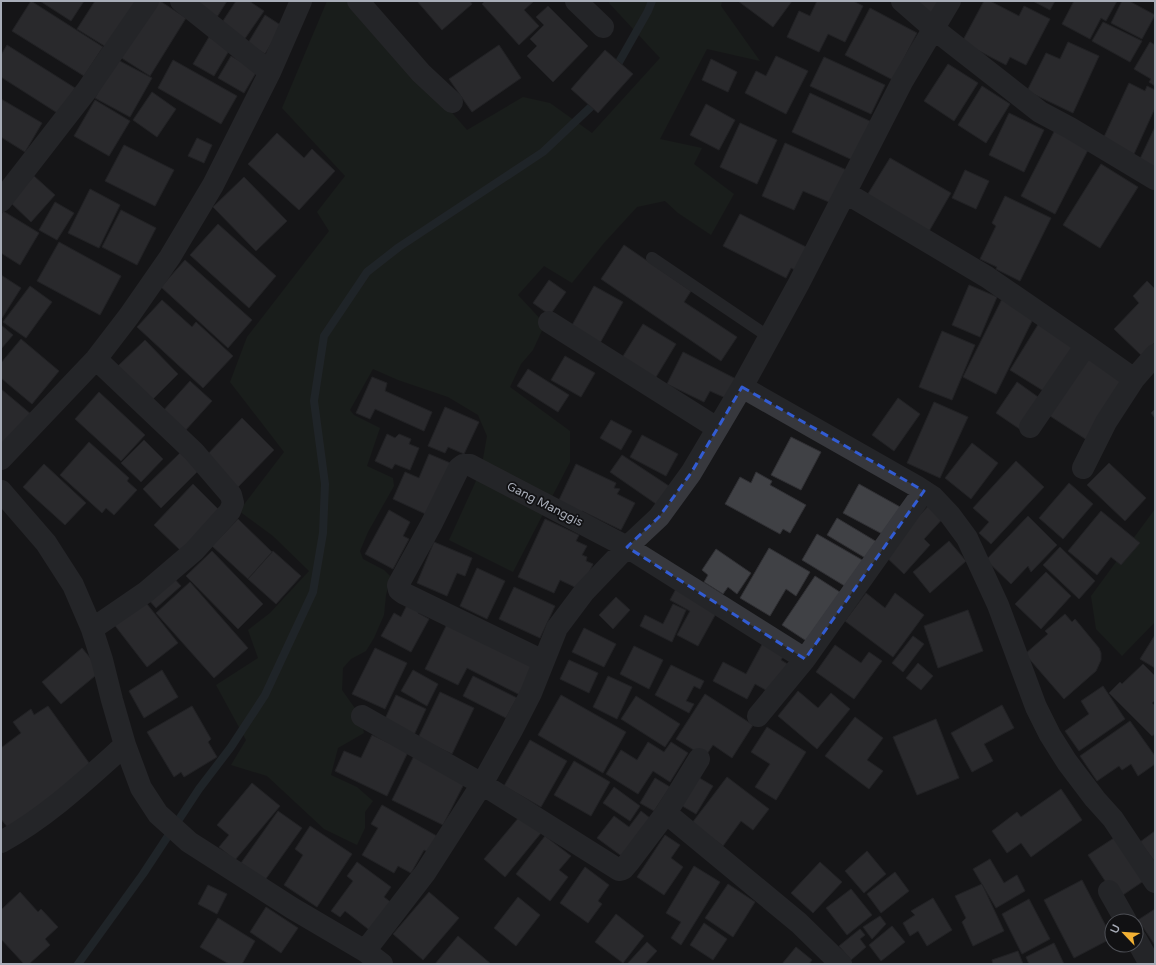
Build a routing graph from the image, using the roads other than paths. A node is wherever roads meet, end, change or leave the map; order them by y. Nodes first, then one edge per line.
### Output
1 (148, 1) edge
2 (181, 1) edge
3 (301, 1) edge
4 (358, 1) edge
5 (576, 1) edge
6 (902, 1) edge
7 (950, 1) edge
8 (603, 27) dead end
9 (934, 29) junction
10 (270, 72) junction
11 (452, 102) dead end
12 (1155, 179) edge
13 (846, 193) junction
14 (1, 201) edge
15 (652, 258) dead end
16 (549, 322) dead end
17 (769, 337) junction
18 (1086, 344) junction
19 (1155, 355) edge
20 (96, 359) junction
21 (1134, 379) junction
22 (742, 387) junction
23 (1030, 427) dead end
24 (717, 428) junction
25 (1, 459) edge
26 (1083, 468) dead end
27 (1, 491) edge
28 (924, 491) junction
29 (627, 547) junction
30 (92, 629) junction
31 (805, 659) junction
32 (543, 661) junction
33 (362, 716) dead end
34 (758, 716) dead end
35 (125, 745) junction
36 (699, 760) dead end
37 (482, 784) junction
38 (666, 813) junction
39 (1, 842) edge
40 (1155, 882) edge
41 (1109, 891) dead end
42 (1121, 913) edge
43 (1144, 953) edge
44 (374, 958) edge
45 (841, 964) edge
46 (1150, 964) edge

1 - 14 street
2 - 10 street
3 - 10 street
4 - 11 street
5 - 8 street
6 - 9 street
7 - 9 street
9 - 12 street
9 - 13 street
10 - 20 street
13 - 17 street
13 - 18 street
15 - 17 lane
16 - 24 street
17 - 22 street
18 - 21 street
18 - 23 street
19 - 21 street
20 - 25 street
20 - 30 street
21 - 26 street
22 - 24 street
22 - 28 street
24 - 29 street
27 - 30 street
28 - 31 street
28 - 40 street
29 - 31 street, Gang Manggis
29 - 32 street
29 - 32 street, Gang Manggis
30 - 35 street
31 - 34 street
32 - 37 street
33 - 37 street
35 - 39 street
35 - 44 street
36 - 38 street
37 - 38 street
37 - 44 street
38 - 45 street
41 - 42 street
43 - 46 street

